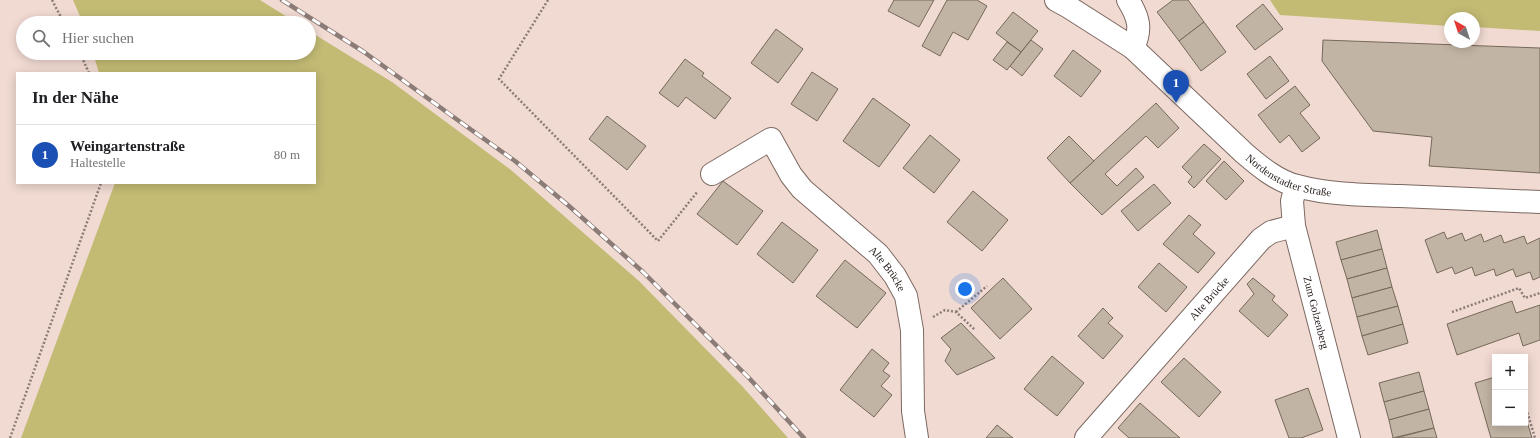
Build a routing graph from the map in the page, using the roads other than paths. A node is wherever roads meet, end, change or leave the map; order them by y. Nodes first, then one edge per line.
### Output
1 (1056, 0) edge
2 (1128, 0) edge
3 (1133, 48) junction
4 (712, 174) road end
5 (1296, 186) junction
6 (1540, 202) edge
7 (1294, 226) junction
8 (917, 438) edge
9 (1086, 438) edge
10 (1349, 438) edge

1 - 3 street, Nordenstadter Straße
2 - 3 street
3 - 5 street, Nordenstadter Straße
4 - 8 street, Alte Brücke
5 - 6 street, Nordenstadter Straße
5 - 7 street, Zum Golzenberg
7 - 9 street, Alte Brücke
7 - 10 street, Zum Golzenberg

